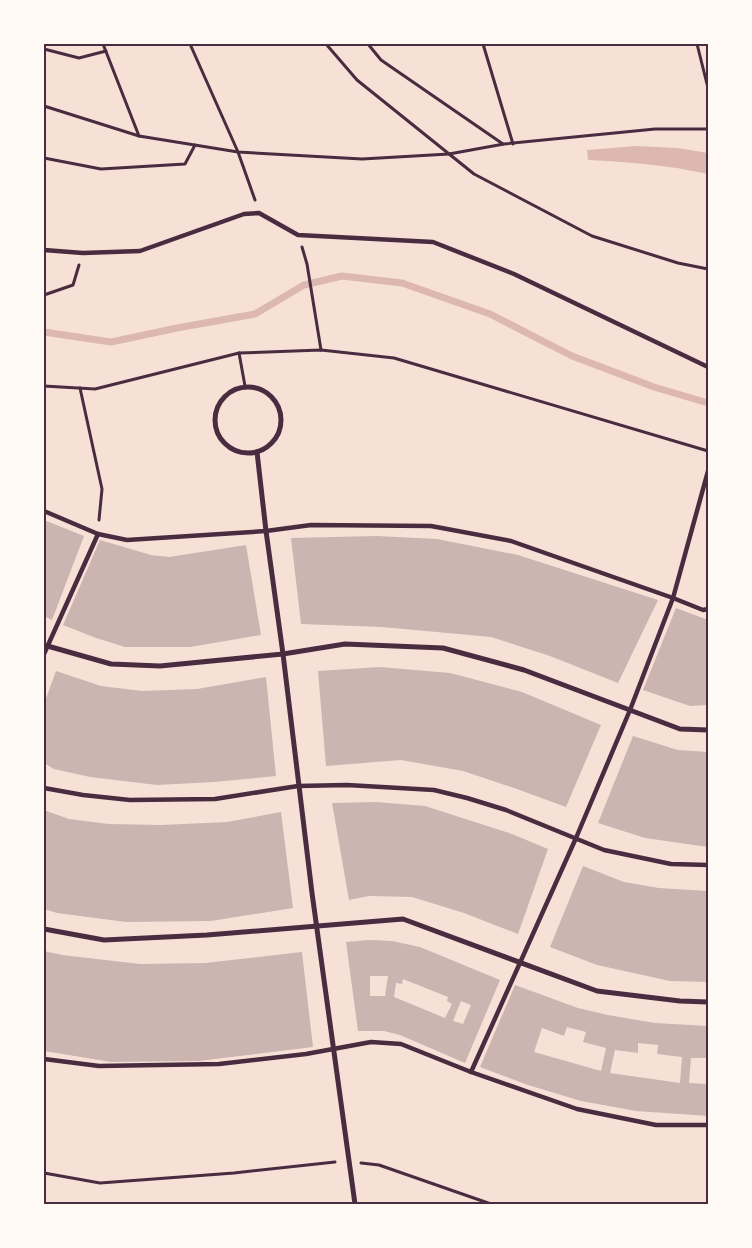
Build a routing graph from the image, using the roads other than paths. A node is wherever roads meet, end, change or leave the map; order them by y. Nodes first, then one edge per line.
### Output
1 (44, 250) edge
2 (708, 367) edge
3 (257, 452) junction
4 (708, 471) edge
5 (44, 511) edge
6 (266, 531) junction
7 (98, 534) junction
8 (673, 598) junction
9 (708, 609) edge
10 (45, 645) edge
11 (44, 654) edge
12 (283, 654) junction
13 (630, 710) junction
14 (708, 730) edge
15 (298, 786) junction
16 (44, 788) edge
17 (576, 838) junction
18 (708, 865) edge
19 (316, 926) junction
20 (44, 930) edge
21 (520, 962) junction
22 (708, 1002) edge
23 (334, 1049) junction
24 (44, 1059) edge
25 (472, 1072) junction
26 (708, 1125) edge
27 (355, 1204) edge

1 - 2 street
3 - 3 street
3 - 6 street
4 - 8 street
5 - 7 street
6 - 7 street
6 - 8 street
6 - 12 street
7 - 10 street
8 - 9 street
8 - 13 street
10 - 11 street
10 - 12 street
12 - 13 street
12 - 15 street
13 - 14 street
13 - 17 street
15 - 16 street
15 - 17 street
15 - 19 street
17 - 18 street
17 - 21 street
19 - 20 street
19 - 21 street
19 - 23 street
21 - 22 street
21 - 25 street
23 - 24 street
23 - 25 street
23 - 27 street
25 - 26 street

